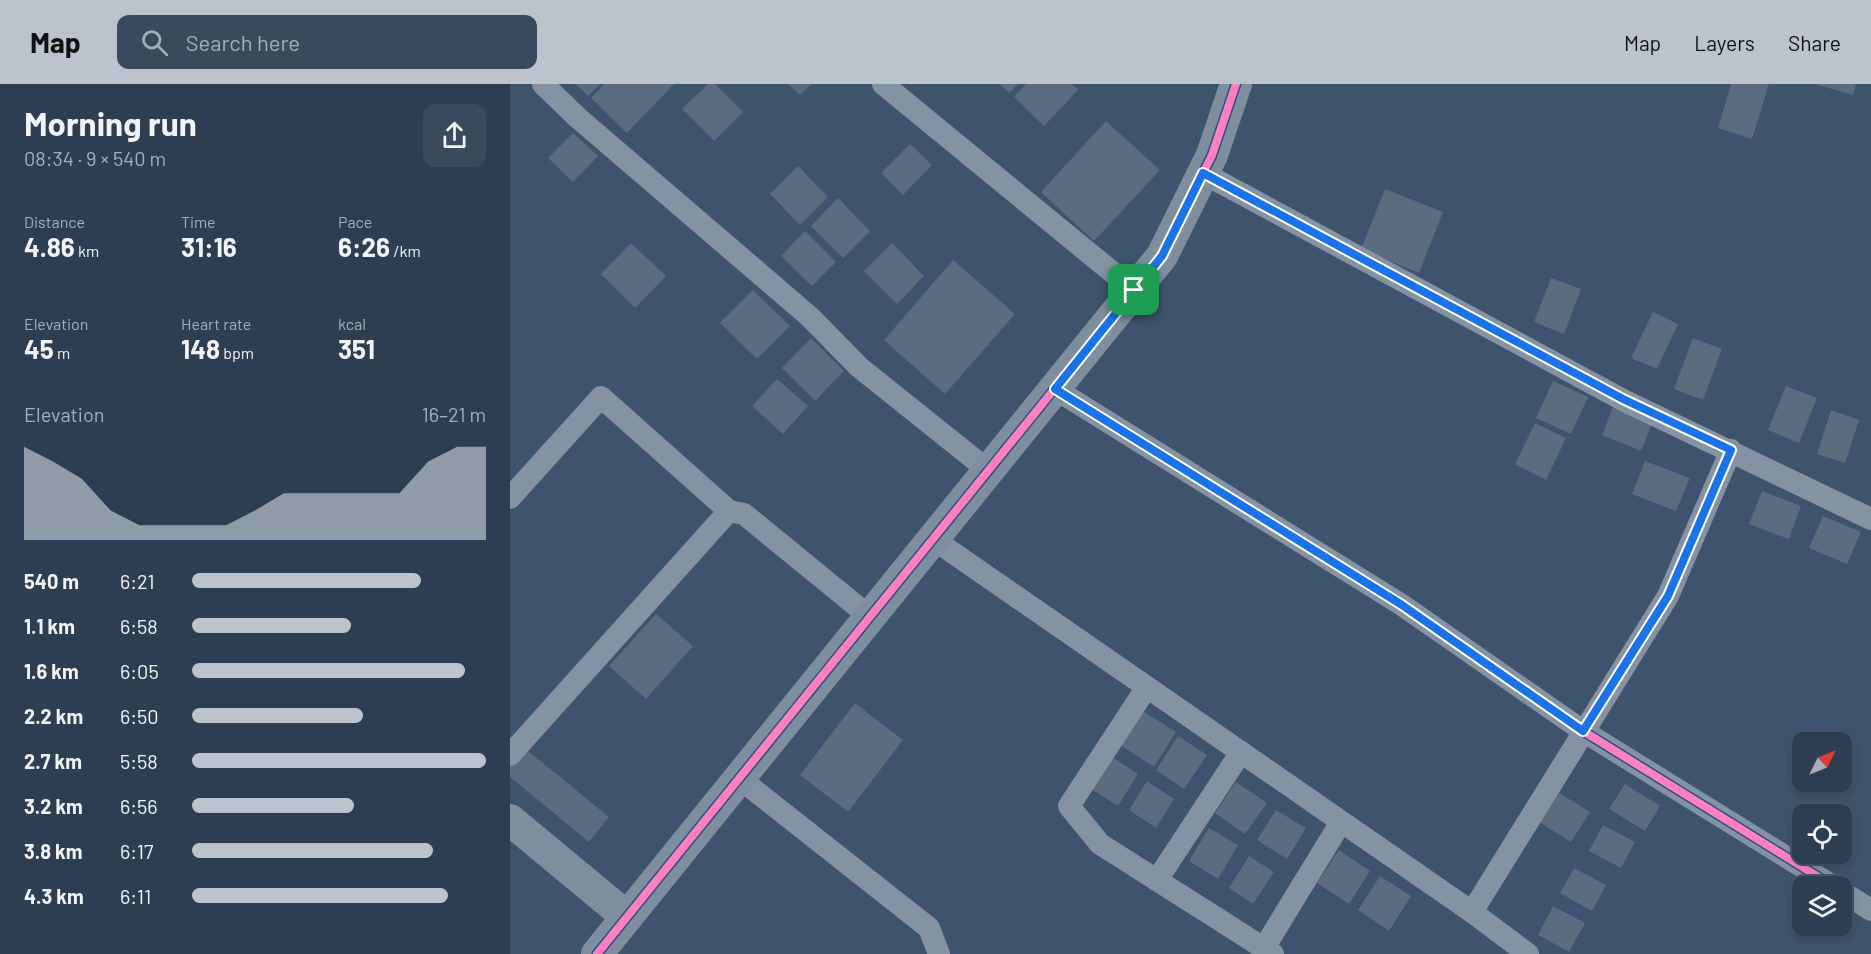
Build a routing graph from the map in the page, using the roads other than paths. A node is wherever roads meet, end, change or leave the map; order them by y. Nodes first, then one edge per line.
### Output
1 (543, 84) edge
2 (884, 84) edge
3 (1236, 84) edge
4 (1203, 173) junction
5 (1134, 290) junction
6 (1055, 389) junction
7 (1731, 450) junction
8 (989, 471) junction
9 (510, 498) edge
10 (729, 511) junction
11 (1871, 519) edge
12 (933, 539) junction
13 (870, 617) junction
14 (1147, 687) junction
15 (1583, 731) junction
16 (1241, 752) junction
17 (510, 755) edge
18 (739, 778) junction
19 (510, 820) edge
20 (1341, 822) junction
21 (1817, 876) edge
22 (1157, 880) junction
23 (1852, 898) edge
24 (1871, 910) edge
25 (1472, 912) junction
26 (627, 916) junction
27 (1269, 951) edge
28 (597, 954) edge
29 (939, 954) edge
30 (1528, 954) edge

1 - 8 street
2 - 5 street
3 - 4 street
4 - 5 street
4 - 7 street
5 - 6 street
6 - 8 street
6 - 15 street
7 - 11 street
7 - 15 street
8 - 12 street
9 - 10 street
10 - 13 street
10 - 17 street
12 - 13 street
12 - 14 street
13 - 18 street
14 - 16 street
14 - 22 street
15 - 21 street
15 - 25 street
16 - 20 street
16 - 22 street
18 - 26 street
18 - 29 street
19 - 26 street
20 - 25 street
20 - 27 street
22 - 27 street
23 - 24 street
25 - 30 street
26 - 28 street

